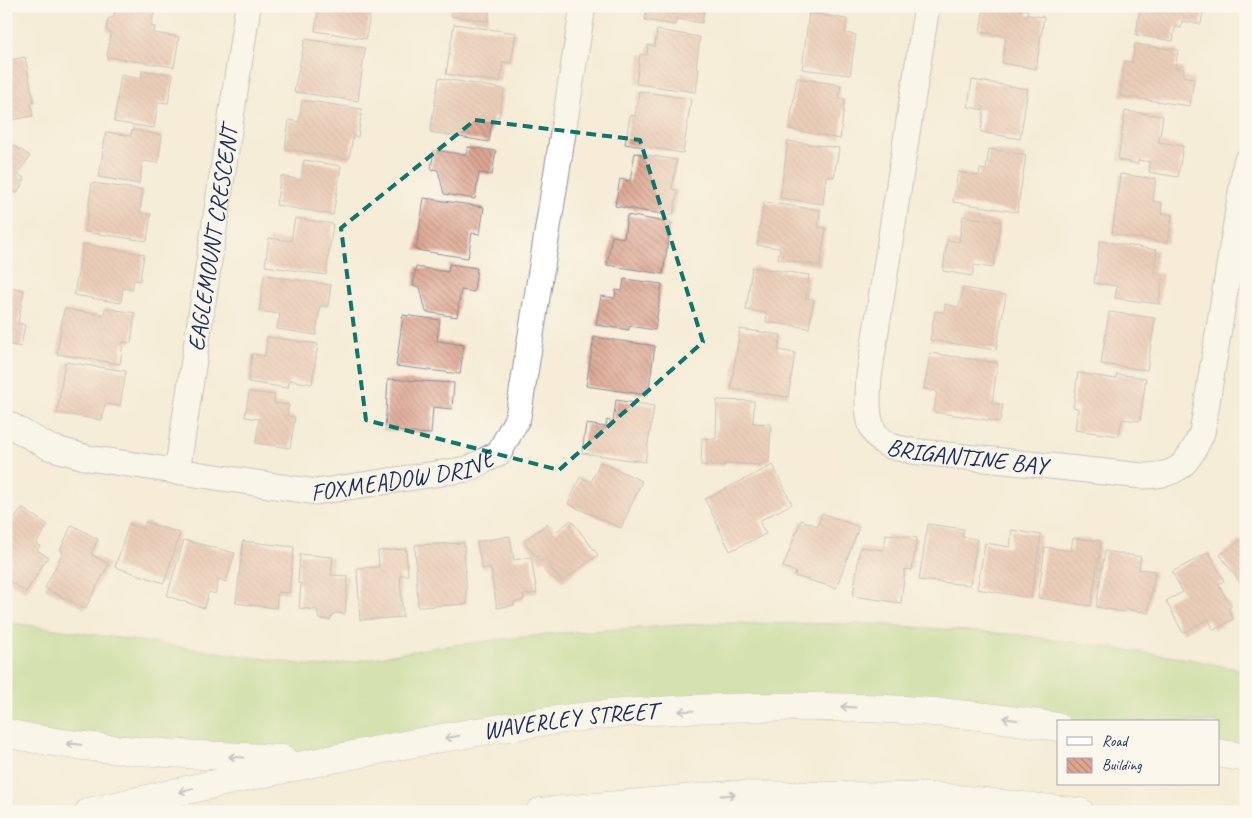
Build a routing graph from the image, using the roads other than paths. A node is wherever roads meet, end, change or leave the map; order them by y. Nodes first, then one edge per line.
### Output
1 (248, 6) edge
2 (583, 6) edge
3 (927, 6) edge
4 (1246, 162) edge
5 (6, 422) edge
6 (177, 472) junction
7 (1057, 727) edge
8 (6, 733) edge
9 (1220, 753) edge
10 (1246, 758) edge
11 (320, 760) junction
12 (89, 812) edge
13 (540, 812) edge
14 (1080, 812) edge

1 - 6 street, EAGLEMOUNT CRESCENT
2 - 6 street, FOXMEADOW DRIVE
3 - 4 street, BRIGANTINE BAY
5 - 6 street, FOXMEADOW DRIVE
7 -> 11 main road, WAVERLEY STREET
11 -> 8 main road
9 - 10 main road
11 -> 12 main road, WAVERLEY STREET
13 -> 14 main road

